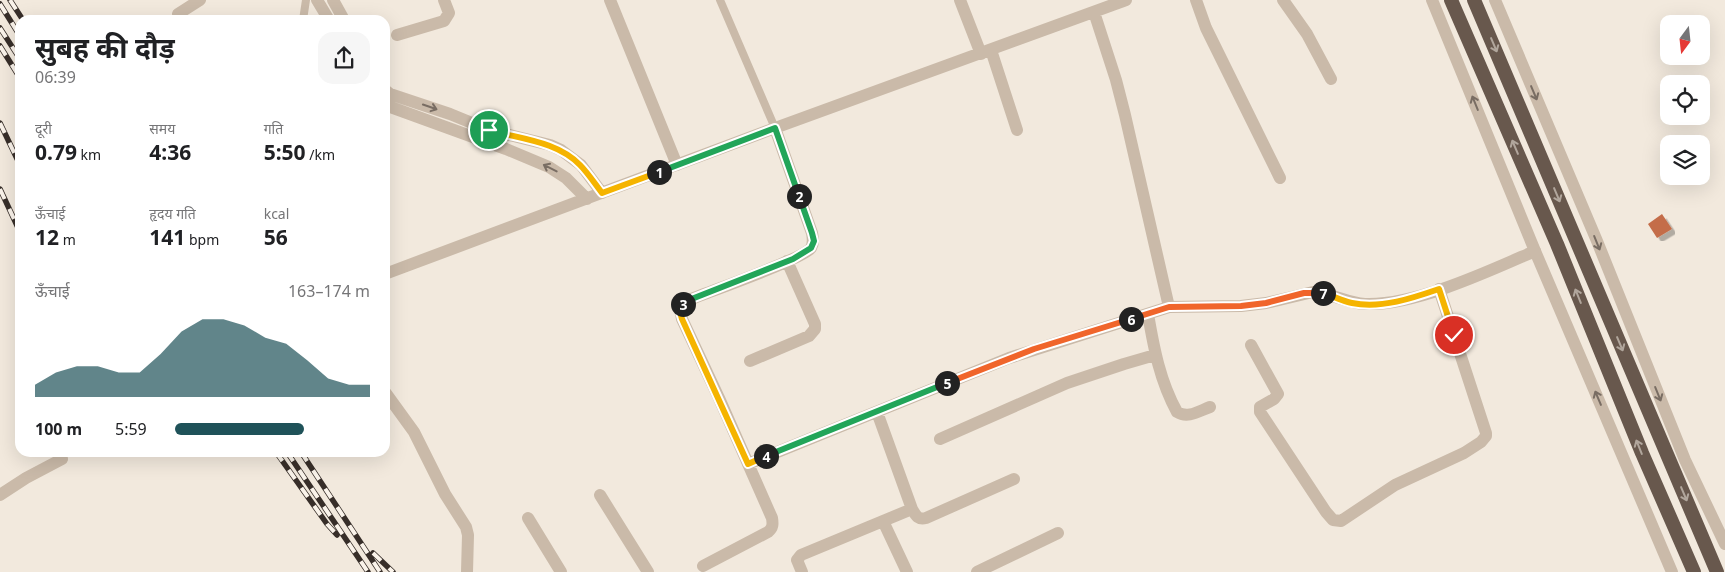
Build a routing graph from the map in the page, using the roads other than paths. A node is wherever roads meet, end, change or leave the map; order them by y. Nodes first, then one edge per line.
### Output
1 (200, 0) edge
2 (306, 0) edge
3 (317, 0) edge
4 (333, 0) edge
5 (444, 0) edge
6 (610, 0) edge
7 (720, 0) edge
8 (960, 0) edge
9 (1126, 0) edge
10 (1196, 0) edge
11 (1283, 0) edge
12 (1432, 0) edge
13 (1451, 0) edge
14 (1474, 0) edge
15 (1495, 0) edge
16 (1094, 12) junction
17 (178, 14) dead end
18 (304, 15) edge
19 (326, 15) edge
20 (341, 15) edge
21 (397, 35) dead end
22 (986, 52) junction
23 (1331, 79) dead end
24 (390, 94) edge
25 (390, 107) edge
26 (775, 128) junction
27 (1017, 130) dead end
28 (677, 165) junction
29 (1280, 178) dead end
30 (602, 193) junction
31 (587, 198) junction
32 (1536, 251) junction
33 (787, 261) junction
34 (390, 272) edge
35 (1439, 289) junction
36 (1169, 307) junction
37 (1148, 314) junction
38 (1251, 345) dead end
39 (1155, 355) junction
40 (750, 361) dead end
41 (390, 399) edge
42 (1210, 408) dead end
43 (877, 412) junction
44 (940, 439) dead end
45 (62, 459) dead end
46 (748, 464) junction
47 (1014, 479) dead end
48 (0, 495) edge
49 (600, 496) dead end
50 (912, 509) junction
51 (528, 518) dead end
52 (883, 521) junction
53 (1058, 533) dead end
54 (1725, 544) edge
55 (703, 566) dead end
56 (467, 572) edge
57 (561, 572) edge
58 (648, 572) edge
59 (802, 572) edge
60 (907, 572) edge
61 (977, 572) edge
62 (1672, 572) edge
63 (1694, 572) edge
64 (1717, 572) edge

1 - 17 street
2 - 18 lane
3 - 19 street
4 - 20 street
5 - 21 street
6 - 28 street
7 - 26 lane
8 - 22 street
9 - 16 street
10 - 29 street
11 - 23 street
32 -> 12 street
63 -> 13 highway
14 -> 64 highway
15 -> 54 street
16 - 22 street
16 - 36 street
22 - 26 street
22 - 27 street
24 -> 30 street
31 -> 25 street
26 - 28 street
26 - 33 street
28 - 30 street
30 - 31 street
31 - 34 street
32 - 35 street
62 -> 32 street
33 - 40 street
33 - 46 street
35 - 36 street
35 - 38 street
36 - 37 street
37 - 39 street
37 - 43 street
39 - 42 street
39 - 44 street
41 - 56 street
43 - 46 street
43 - 50 street
45 - 48 street
46 - 55 street
47 - 50 street
49 - 58 street
50 - 52 street
51 - 57 street
52 - 59 street
52 - 60 street
53 - 61 street

